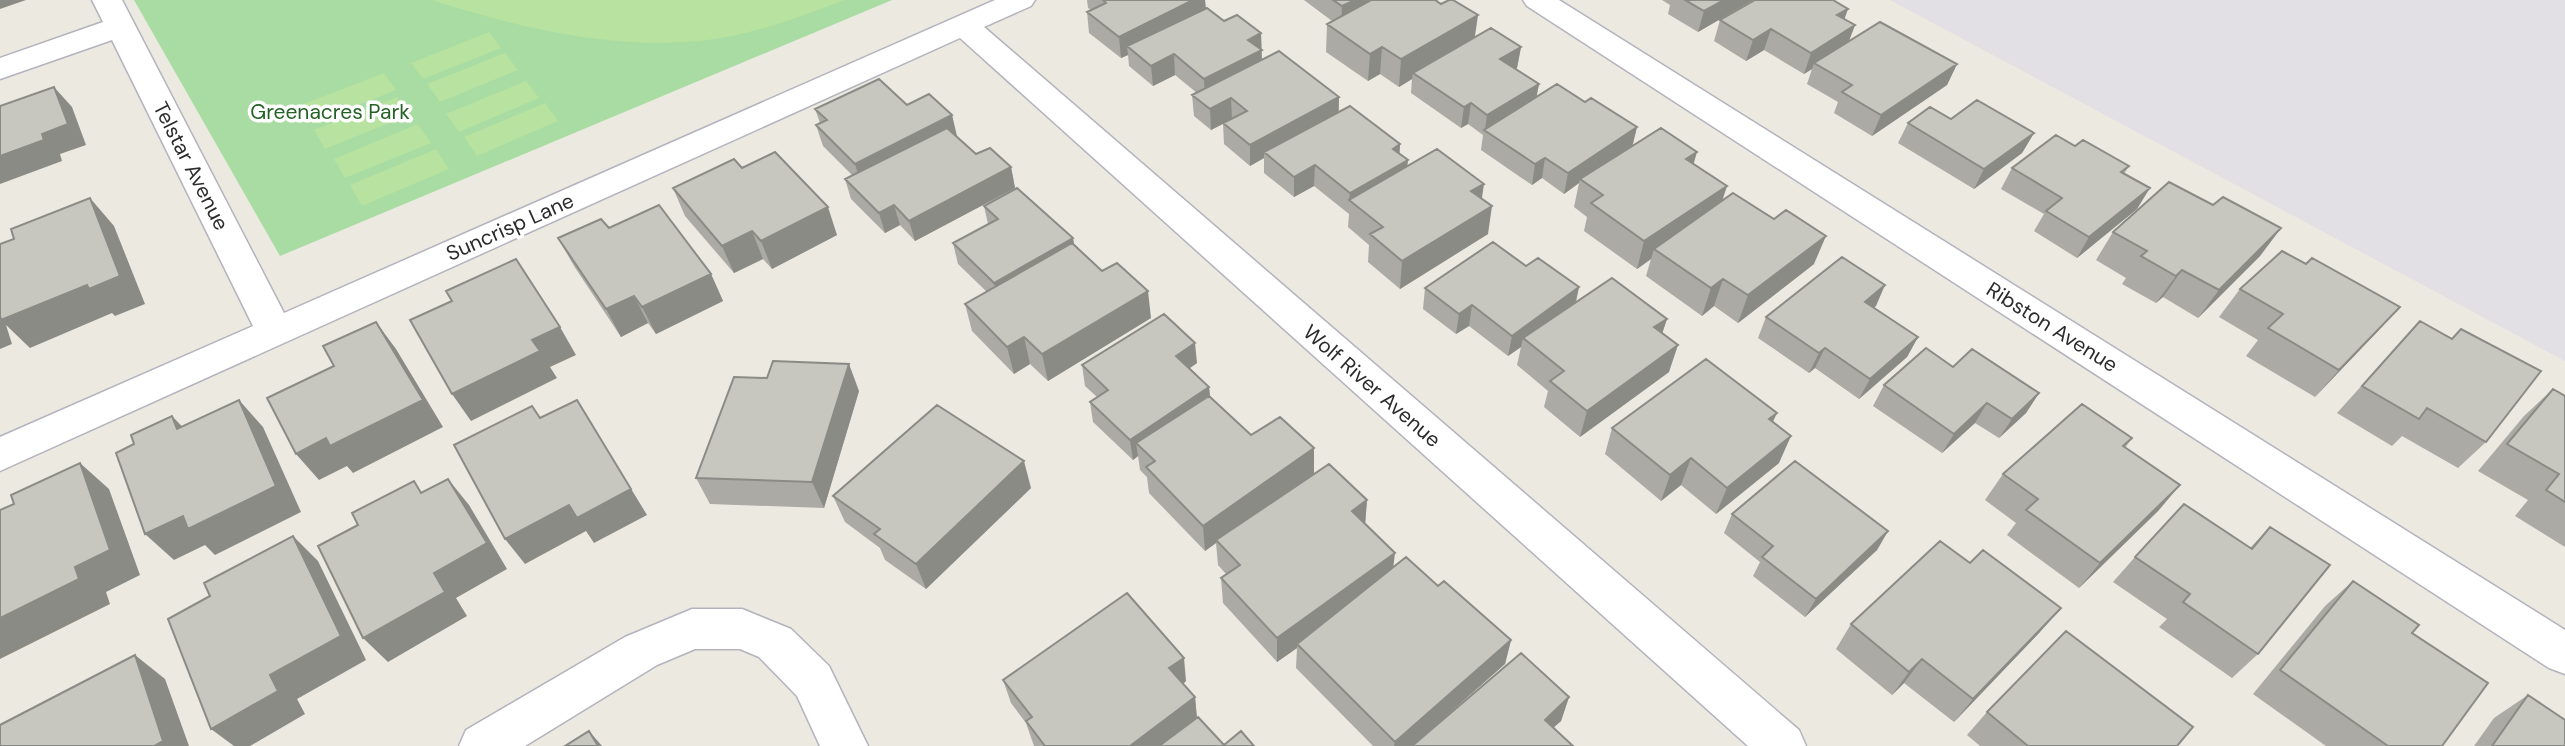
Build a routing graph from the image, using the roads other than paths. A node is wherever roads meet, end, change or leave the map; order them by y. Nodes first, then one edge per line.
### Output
1 (1020, 0) edge
2 (1538, 0) edge
3 (113, 13) edge
4 (963, 25) junction
5 (0, 69) edge
6 (275, 332) junction
7 (0, 455) edge
8 (2565, 654) edge
9 (483, 746) edge
10 (844, 746) edge
11 (1782, 746) edge

1 - 4 street, Suncrisp Lane
2 - 8 street, Ribston Avenue
3 - 5 street
3 - 6 street, Telstar Avenue
4 - 6 street, Suncrisp Lane
4 - 11 street, Wolf River Avenue
6 - 7 street, Suncrisp Lane
9 - 10 street

